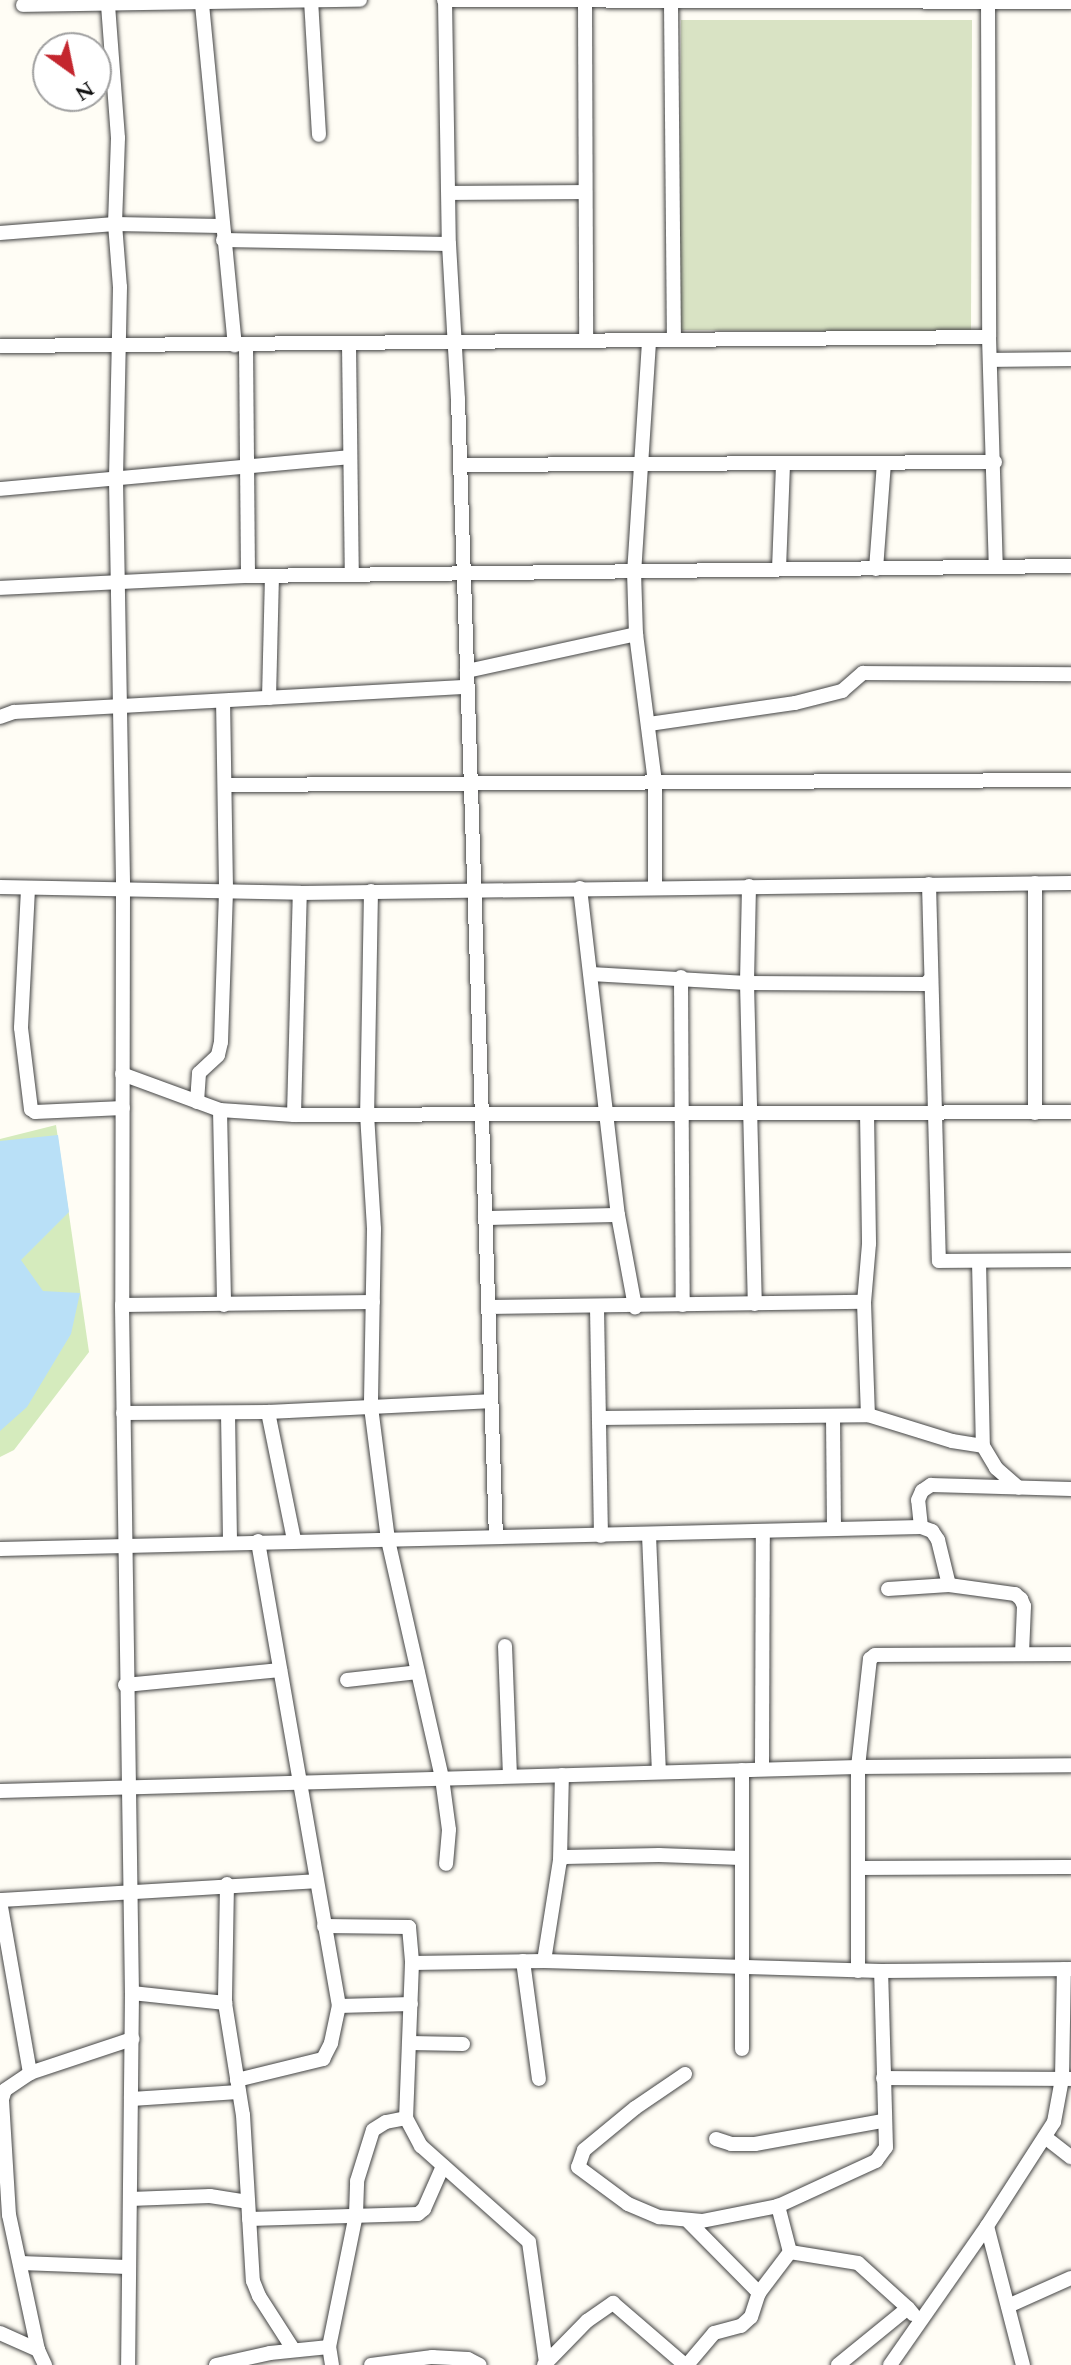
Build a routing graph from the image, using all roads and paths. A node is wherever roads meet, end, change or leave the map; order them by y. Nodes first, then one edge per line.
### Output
1 (360, 0) edge
2 (445, 0) edge
3 (311, 1) edge
4 (710, 1) edge
5 (850, 1) edge
6 (988, 1) edge
7 (585, 2) edge
8 (1071, 2) edge
9 (671, 3) junction
10 (202, 4) junction
11 (23, 5) dead end
12 (108, 5) junction
13 (319, 135) dead end
14 (585, 192) junction
15 (449, 193) junction
16 (115, 224) junction
17 (0, 233) edge
18 (222, 233) junction
19 (449, 244) junction
20 (989, 337) junction
21 (674, 340) junction
22 (586, 341) junction
23 (649, 342) junction
24 (456, 343) junction
25 (119, 344) junction
26 (349, 344) junction
27 (241, 345) junction
28 (0, 346) edge
29 (1071, 359) edge
30 (990, 360) junction
31 (350, 457) junction
32 (640, 461) junction
33 (995, 462) junction
34 (783, 463) junction
35 (884, 463) junction
36 (460, 465) junction
37 (248, 466) junction
38 (116, 480) junction
39 (0, 489) edge
40 (1071, 566) edge
41 (996, 567) junction
42 (779, 569) junction
43 (876, 569) junction
44 (634, 571) junction
45 (352, 574) junction
46 (463, 574) junction
47 (248, 576) junction
48 (272, 576) junction
49 (119, 581) junction
50 (0, 588) edge
51 (636, 634) junction
52 (467, 671) junction
53 (1071, 674) edge
54 (467, 687) junction
55 (269, 698) junction
56 (223, 702) junction
57 (121, 706) junction
58 (0, 717) edge
59 (649, 724) junction
60 (1071, 780) edge
61 (655, 782) junction
62 (470, 784) junction
63 (225, 785) junction
64 (1035, 883) junction
65 (1071, 883) edge
66 (929, 884) junction
67 (749, 886) junction
68 (0, 887) edge
69 (655, 887) junction
70 (580, 888) junction
71 (28, 889) junction
72 (226, 889) junction
73 (474, 889) junction
74 (123, 890) junction
75 (371, 891) junction
76 (300, 893) junction
77 (591, 974) junction
78 (681, 977) junction
79 (931, 979) junction
80 (747, 983) junction
81 (122, 1074) junction
82 (197, 1102) junction
83 (123, 1108) junction
84 (220, 1110) junction
85 (937, 1112) junction
86 (1071, 1112) edge
87 (682, 1113) junction
88 (752, 1113) junction
89 (867, 1113) junction
90 (1035, 1113) junction
91 (367, 1114) junction
92 (482, 1114) junction
93 (607, 1114) junction
94 (294, 1115) junction
95 (618, 1215) junction
96 (485, 1218) junction
97 (1071, 1260) edge
98 (979, 1261) junction
99 (373, 1302) junction
100 (864, 1302) junction
101 (755, 1304) junction
102 (122, 1305) junction
103 (224, 1305) junction
104 (683, 1305) junction
105 (488, 1307) junction
106 (635, 1307) junction
107 (597, 1308) junction
108 (489, 1401) junction
109 (371, 1407) junction
110 (268, 1412) junction
111 (123, 1413) junction
112 (228, 1413) junction
113 (868, 1415) junction
114 (833, 1416) junction
115 (600, 1418) junction
116 (983, 1446) junction
117 (1019, 1488) junction
118 (1071, 1489) edge
119 (921, 1527) junction
120 (834, 1529) junction
121 (763, 1531) junction
122 (649, 1535) junction
123 (496, 1536) junction
124 (601, 1536) junction
125 (294, 1540) junction
126 (388, 1540) junction
127 (258, 1541) junction
128 (230, 1542) junction
129 (124, 1544) junction
130 (0, 1549) edge
131 (949, 1585) junction
132 (888, 1589) dead end
133 (505, 1646) dead end
134 (1022, 1653) junction
135 (1071, 1654) edge
136 (280, 1670) junction
137 (418, 1672) junction
138 (347, 1680) dead end
139 (125, 1685) junction
140 (1071, 1765) edge
141 (858, 1767) junction
142 (762, 1769) junction
143 (742, 1770) junction
144 (659, 1772) junction
145 (562, 1775) junction
146 (510, 1776) junction
147 (442, 1778) junction
148 (299, 1782) junction
149 (127, 1786) junction
150 (0, 1791) edge
151 (741, 1858) junction
152 (560, 1860) junction
153 (446, 1864) dead end
154 (1071, 1867) edge
155 (858, 1868) junction
156 (316, 1881) junction
157 (227, 1884) junction
158 (131, 1890) junction
159 (0, 1900) edge
160 (324, 1926) junction
161 (523, 1961) junction
162 (544, 1961) junction
163 (412, 1963) junction
164 (740, 1968) junction
165 (1068, 1969) edge
166 (858, 1971) junction
167 (881, 1971) junction
168 (132, 1993) junction
169 (225, 2003) junction
170 (411, 2004) junction
171 (339, 2006) junction
172 (132, 2039) junction
173 (410, 2043) junction
174 (463, 2044) dead end
175 (742, 2049) dead end
176 (30, 2073) junction
177 (685, 2074) dead end
178 (883, 2078) junction
179 (539, 2079) dead end
180 (1066, 2079) edge
181 (238, 2086) junction
182 (2, 2091) edge
183 (131, 2099) junction
184 (406, 2118) junction
185 (883, 2121) junction
186 (1045, 2137) junction
187 (716, 2139) dead end
188 (1071, 2157) edge
189 (2, 2166) edge
190 (443, 2166) junction
191 (130, 2199) junction
192 (248, 2202) junction
193 (778, 2206) junction
194 (356, 2214) junction
195 (249, 2219) junction
196 (689, 2222) junction
197 (987, 2226) junction
198 (790, 2252) junction
199 (21, 2263) junction
200 (127, 2267) junction
201 (1071, 2278) edge
202 (759, 2293) junction
203 (1008, 2306) junction
204 (908, 2308) junction
205 (918, 2320) junction
206 (0, 2333) edge
207 (329, 2347) junction
208 (293, 2349) junction
209 (38, 2350) junction
210 (454, 2361) edge
211 (1020, 2363) edge
212 (545, 2364) edge
213 (45, 2365) edge
214 (128, 2365) edge
215 (216, 2365) edge
216 (332, 2365) edge
217 (371, 2365) edge
218 (480, 2365) edge
219 (686, 2365) edge
220 (838, 2365) edge
221 (890, 2365) edge

1 - 3 street
2 - 7 street
2 - 15 street
3 - 10 street
3 - 13 street
4 - 5 street
4 - 9 street
5 - 6 street
6 - 8 street
6 - 20 street
7 - 9 street
7 - 14 street
9 - 21 street
10 - 12 street
10 - 18 street
11 - 12 street
12 - 16 street
14 - 15 street
14 - 22 street
15 - 19 street
16 - 17 street
16 - 18 street
16 - 25 street
18 - 19 street
18 - 27 street
19 - 24 street
20 - 21 street
20 - 30 street
21 - 23 street
22 - 23 street
22 - 24 street
23 - 32 street
24 - 26 street
24 - 36 street
25 - 27 street
25 - 28 street
25 - 38 street
26 - 27 street
26 - 31 street
27 - 37 street
29 - 30 street
30 - 33 street
31 - 37 street
31 - 45 street
32 - 34 street
32 - 36 street
32 - 44 street
33 - 35 street
33 - 41 street
34 - 35 street
34 - 42 street
35 - 43 street
36 - 46 street
37 - 38 street
37 - 47 street
38 - 39 street
38 - 49 street
40 - 41 street
41 - 43 street
42 - 43 street
42 - 44 street
44 - 46 street
44 - 51 street
45 - 46 street
45 - 48 street
46 - 52 street
47 - 48 street
47 - 49 street
48 - 55 street
49 - 50 street
49 - 57 street
51 - 52 street
51 - 59 street
52 - 54 street
53 - 59 street
54 - 55 street
54 - 62 street
55 - 56 street
56 - 57 street
56 - 63 street
57 - 58 street
57 - 74 street
59 - 61 street
60 - 61 street
61 - 62 street
61 - 69 street
62 - 63 street
62 - 73 street
63 - 72 street
64 - 65 street
64 - 66 street
64 - 90 street
66 - 67 street
66 - 79 street
67 - 69 street
67 - 80 street
68 - 71 street
69 - 70 street
70 - 73 street
70 - 77 street
71 - 74 street
71 - 83 street
72 - 74 street
72 - 76 street
72 - 82 street
73 - 75 street
73 - 92 street
74 - 81 street
75 - 76 street
75 - 91 street
76 - 94 street
77 - 78 street
77 - 93 street
78 - 80 street
78 - 87 street
79 - 80 street
79 - 85 street
80 - 88 street
81 - 82 street
81 - 83 street
82 - 84 street
83 - 102 street
84 - 94 street
84 - 103 street
85 - 89 street
85 - 90 street
85 - 98 street
86 - 90 street
87 - 88 street
87 - 93 street
87 - 104 street
88 - 89 street
88 - 101 street
89 - 100 street
91 - 92 street
91 - 94 street
91 - 99 street
92 - 93 street
92 - 96 street
93 - 95 street
95 - 96 street
95 - 106 street
96 - 105 street
97 - 98 street
98 - 116 street
99 - 103 street
99 - 109 street
100 - 101 street
100 - 113 street
101 - 104 street
102 - 103 street
102 - 111 street
104 - 106 street
105 - 107 street
105 - 108 street
106 - 107 street
107 - 115 street
108 - 109 street
108 - 123 street
109 - 110 street
109 - 126 street
110 - 112 street
110 - 125 street
111 - 112 street
111 - 129 street
112 - 128 street
113 - 114 street
113 - 116 street
114 - 115 street
114 - 120 street
115 - 124 street
116 - 117 street
117 - 118 street
117 - 119 street
119 - 120 street
119 - 131 street
120 - 121 street
121 - 122 street
121 - 142 street
122 - 124 street
122 - 144 street
123 - 124 street
123 - 126 street
125 - 126 street
125 - 127 street
126 - 137 street
127 - 128 street
127 - 136 street
128 - 129 street
129 - 130 street
129 - 139 street
131 - 132 street
131 - 134 street
133 - 146 street
134 - 135 street
134 - 141 street
136 - 139 street
136 - 148 street
137 - 138 street
137 - 147 street
139 - 149 street
140 - 141 street
141 - 142 street
141 - 155 street
142 - 143 street
143 - 144 street
143 - 151 street
144 - 145 street
145 - 146 street
145 - 152 street
146 - 147 street
147 - 148 street
147 - 153 street
148 - 149 street
148 - 156 street
149 - 150 street
149 - 158 street
151 - 152 street
151 - 164 street
152 - 162 street
154 - 155 street
155 - 166 street
156 - 157 street
156 - 160 street
157 - 158 street
157 - 169 street
158 - 159 street
158 - 168 street
159 - 176 street
160 - 163 street
160 - 171 street
161 - 162 street
161 - 163 street
161 - 179 street
162 - 164 street
163 - 170 street
164 - 166 street
164 - 175 street
165 - 167 street
165 - 180 street
166 - 167 street
167 - 178 street
168 - 169 street
168 - 172 street
169 - 181 street
170 - 171 street
170 - 173 street
171 - 181 street
172 - 176 street
172 - 183 street
173 - 174 street
173 - 184 street
176 - 182 street
177 - 196 street
178 - 180 street
178 - 185 street
180 - 186 street
181 - 183 street
181 - 192 street
182 - 189 street
183 - 191 street
184 - 190 street
184 - 194 street
185 - 187 street
185 - 193 street
186 - 188 street
186 - 197 street
189 - 199 street
190 - 194 street
190 - 212 street
191 - 192 street
191 - 200 street
192 - 195 street
193 - 196 street
193 - 198 street
194 - 195 street
194 - 207 street
195 - 208 street
196 - 202 street
197 - 203 street
197 - 205 street
198 - 202 street
198 - 204 street
199 - 200 street
199 - 209 street
200 - 214 street
201 - 203 street
202 - 219 street
203 - 211 street
204 - 205 street
204 - 220 street
205 - 221 street
206 - 209 street
207 - 208 street
207 - 216 street
208 - 215 street
209 - 213 street
210 - 217 street
210 - 218 street
212 - 219 street

